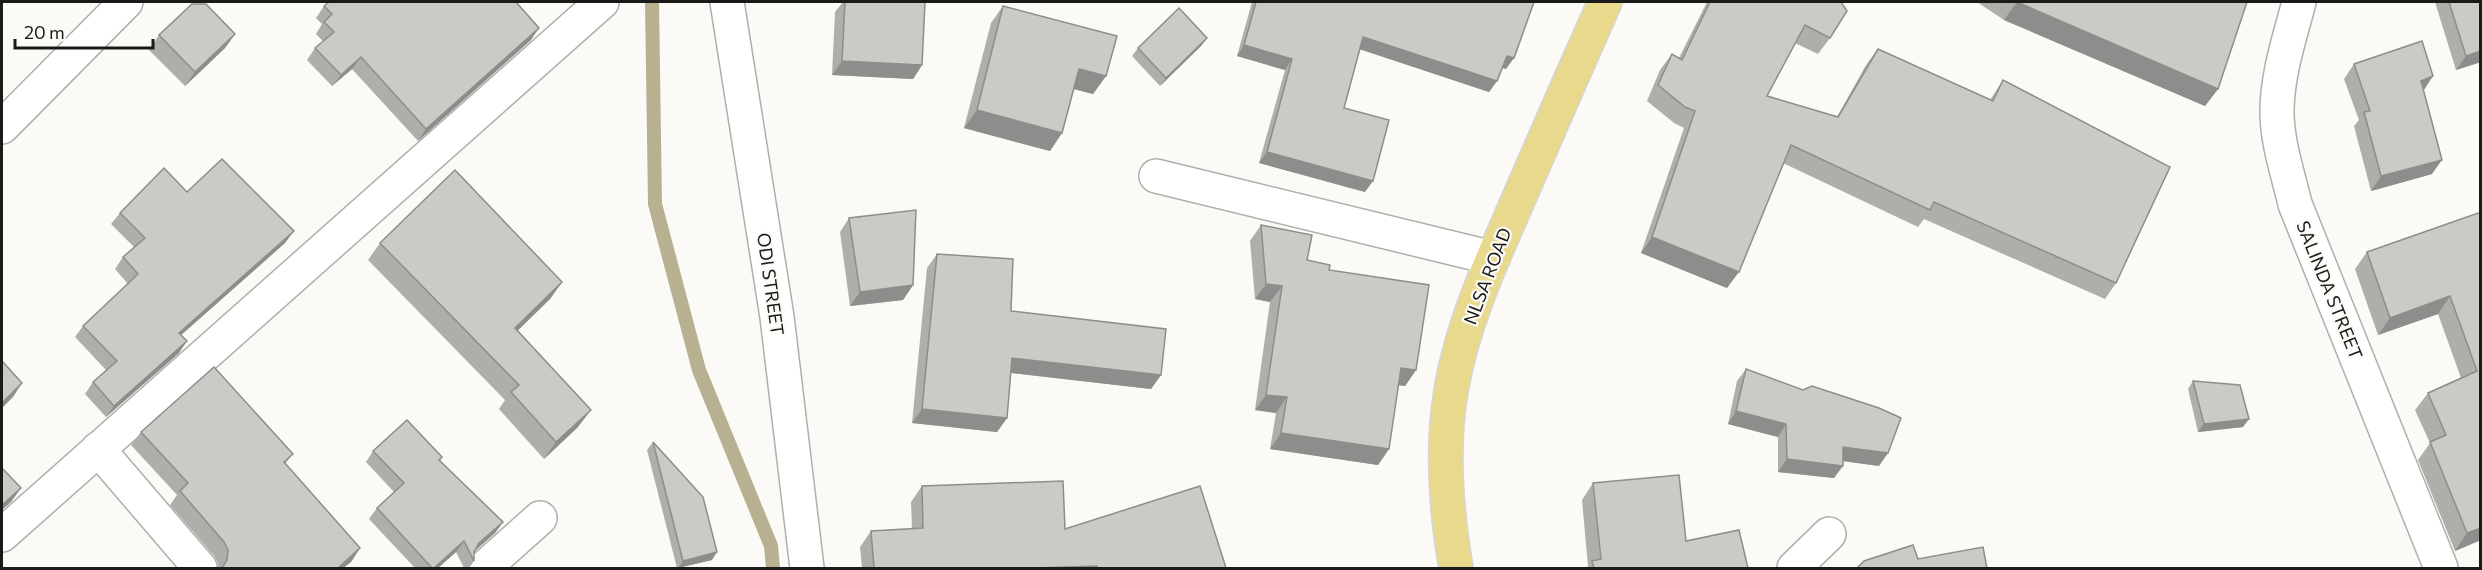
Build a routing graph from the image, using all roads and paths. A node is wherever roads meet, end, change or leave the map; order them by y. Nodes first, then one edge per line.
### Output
1 (126, 2) edge
2 (603, 2) edge
3 (727, 2) edge
4 (1605, 2) edge
5 (2299, 2) edge
6 (2, 127) edge
7 (1156, 176) dead end
8 (1493, 258) junction
9 (98, 449) junction
10 (540, 518) dead end
11 (1828, 534) dead end
12 (2, 535) edge
13 (200, 568) edge
14 (484, 568) edge
15 (807, 568) edge
16 (1456, 568) edge
17 (1794, 568) edge
18 (2441, 568) edge

1 - 6 street
2 - 9 street
3 - 15 street, ODI STREET
4 - 8 main road, NLSA ROAD
5 - 18 street, SALINDA STREET
7 - 8 street
8 - 16 main road, NLSA ROAD
9 - 12 street
9 - 13 street
10 - 14 street
11 - 17 street

